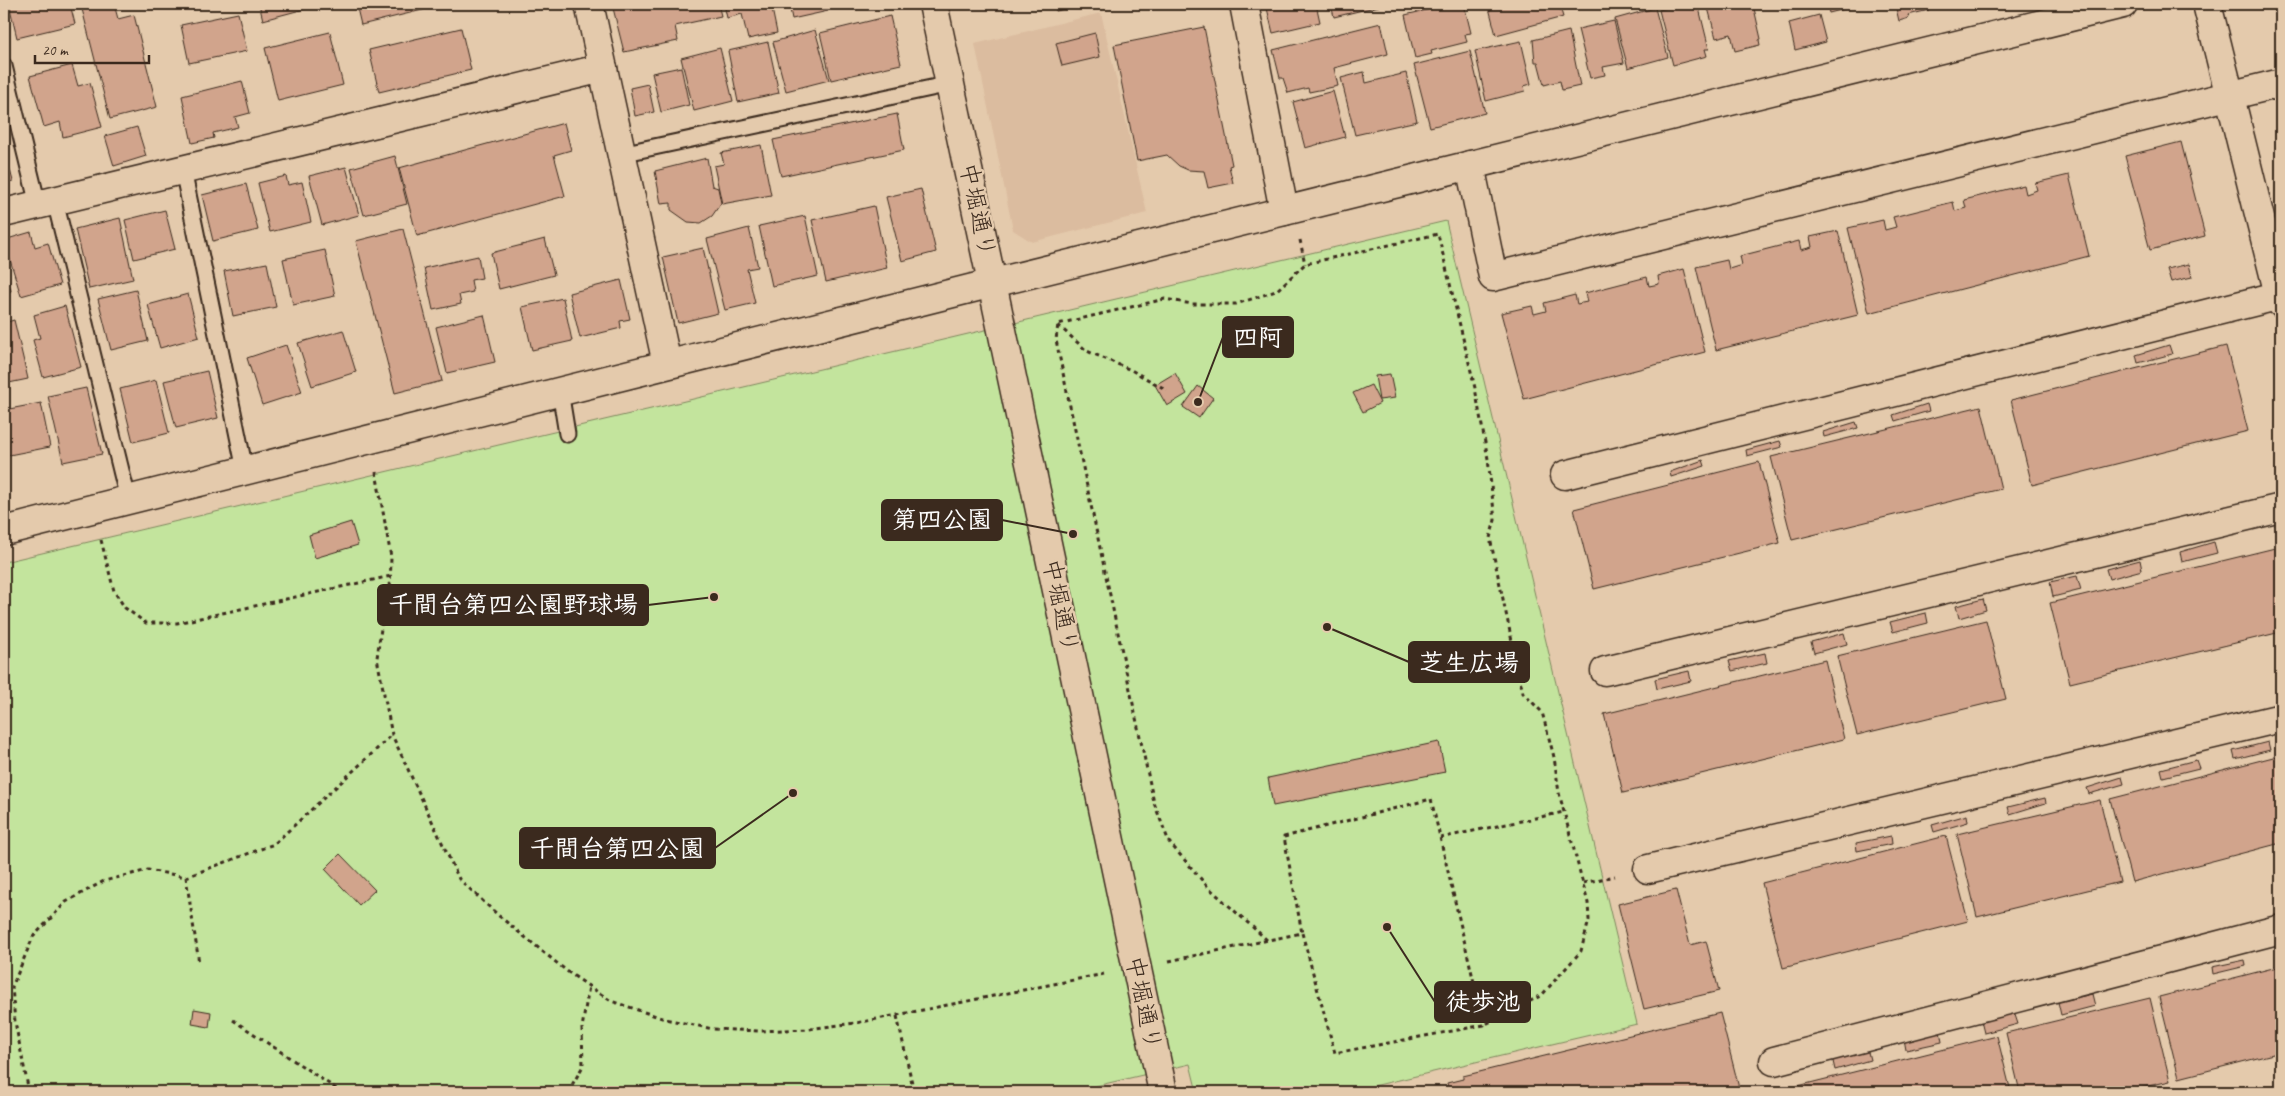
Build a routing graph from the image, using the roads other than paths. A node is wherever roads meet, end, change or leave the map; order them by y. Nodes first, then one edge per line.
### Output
1 (588, 4) edge
2 (933, 4) edge
3 (1244, 4) edge
4 (2123, 4) edge
5 (2207, 4) edge
6 (4, 66) edge
7 (603, 68) junction
8 (2281, 83) edge
9 (950, 84) junction
10 (2230, 96) junction
11 (621, 154) junction
12 (1470, 165) junction
13 (183, 170) junction
14 (46, 203) junction
15 (1284, 211) junction
16 (4, 213) edge
17 (993, 282) junction
18 (2281, 298) edge
19 (667, 364) junction
20 (560, 391) junction
21 (568, 434) dead end
22 (245, 470) junction
23 (1565, 475) dead end
24 (128, 499) junction
25 (2281, 508) edge
26 (4, 531) edge
27 (1605, 671) dead end
28 (2281, 718) edge
29 (1648, 869) dead end
30 (2281, 929) edge
31 (1774, 1061) dead end
32 (1163, 1092) edge

1 - 7 street
2 - 9 street, 中堀通り
3 - 15 street
4 - 12 street
5 - 10 street
6 - 14 lane
7 - 11 street
7 - 13 street
8 - 10 street
9 - 11 lane
9 - 17 street, 中堀通り
10 - 12 street
10 - 18 street
11 - 19 street
12 - 15 street
13 - 14 street
13 - 22 lane
14 - 16 street
14 - 24 lane
15 - 17 street
17 - 19 street
17 - 32 street, 中堀通り
18 - 23 street
19 - 20 street
20 - 21 lane
20 - 22 street
22 - 24 street
24 - 26 street
25 - 27 street
28 - 29 street
30 - 31 street

